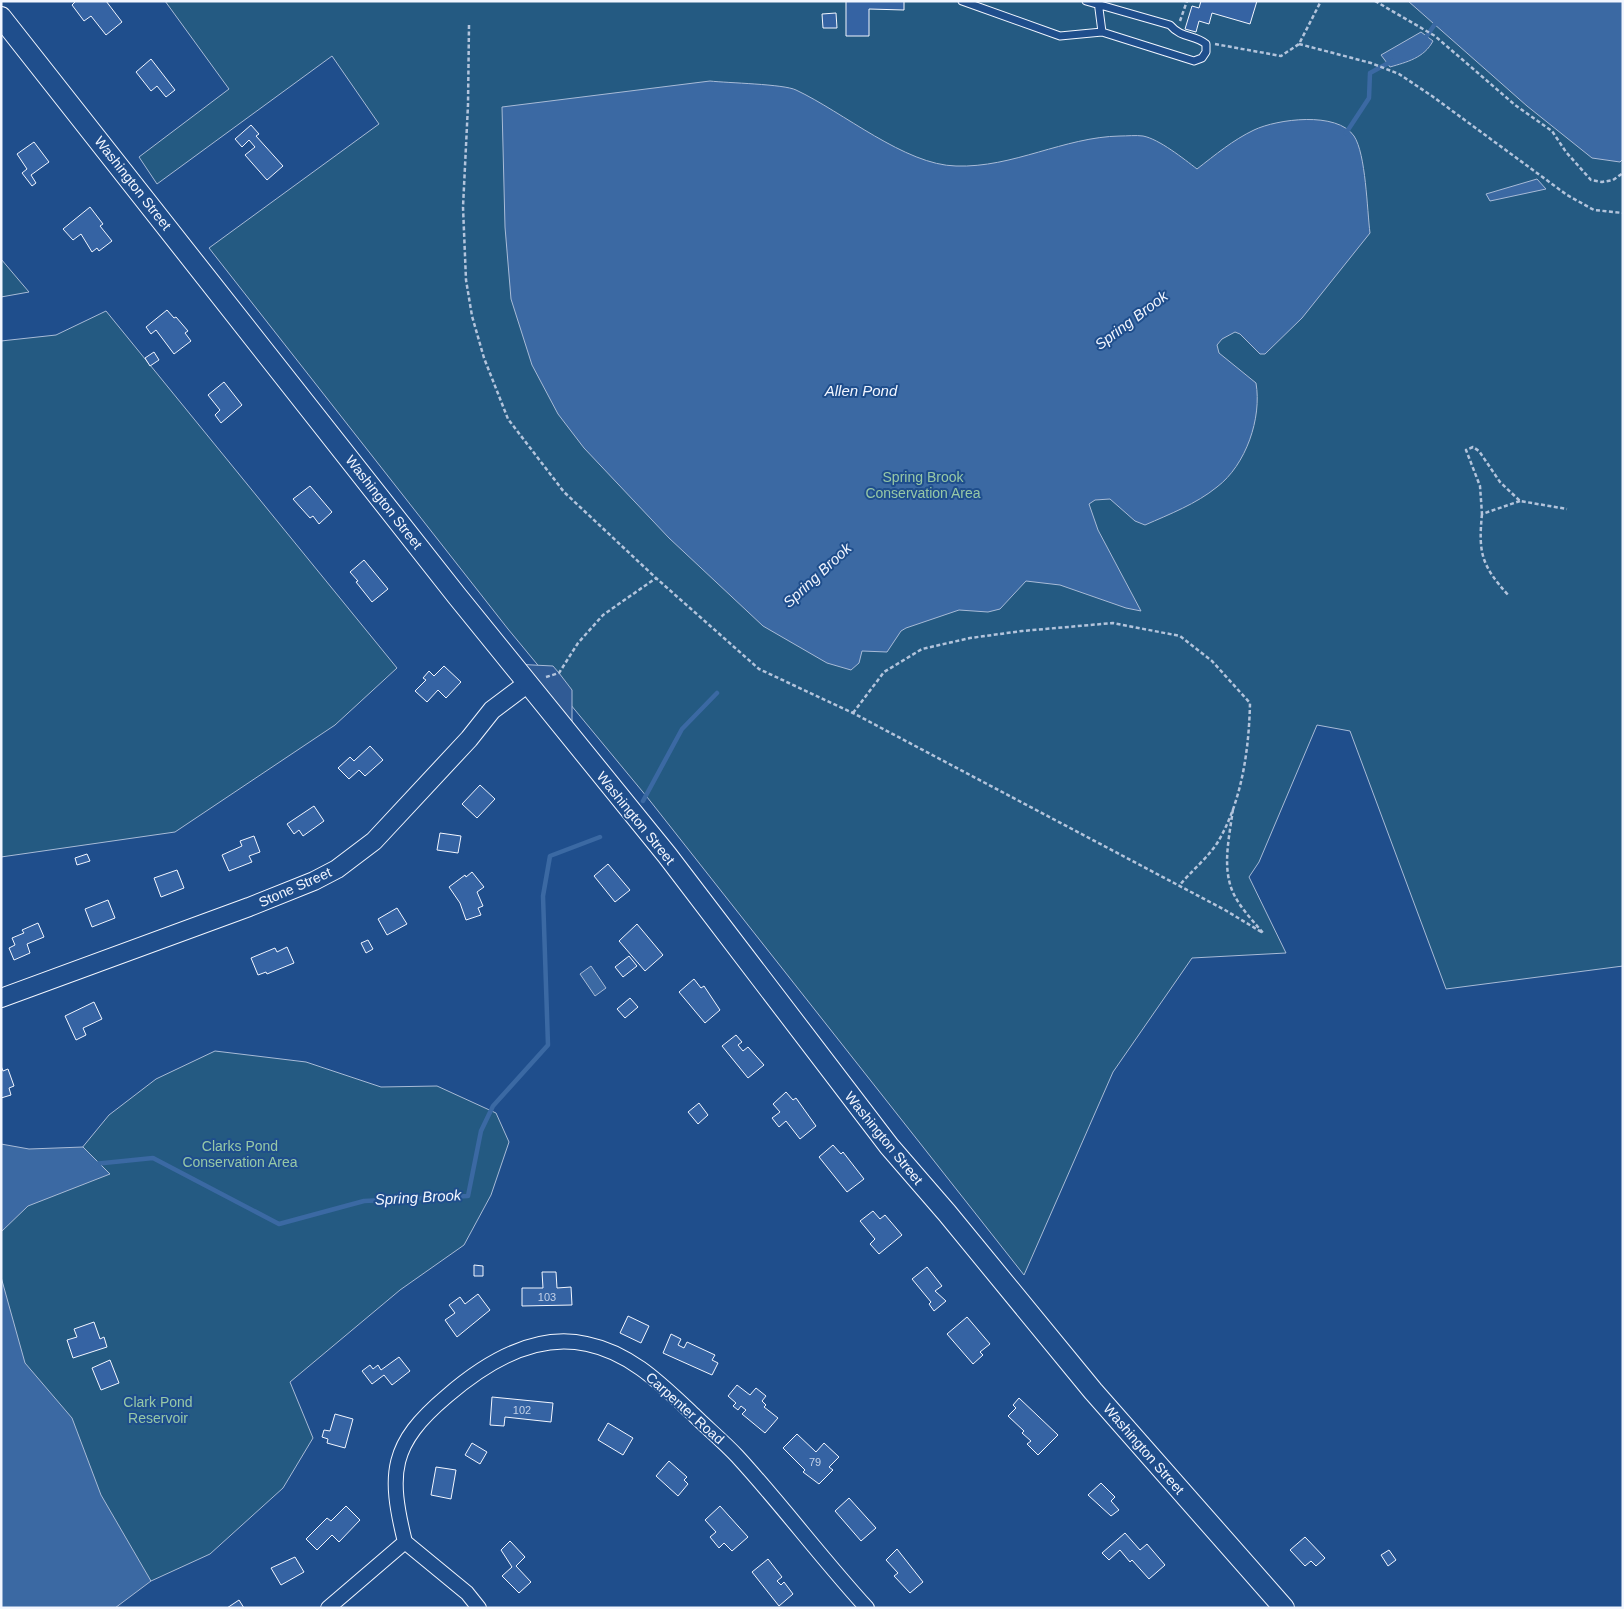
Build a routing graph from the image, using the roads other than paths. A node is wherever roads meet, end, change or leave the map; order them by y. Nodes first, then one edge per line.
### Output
1 (962, 1) edge
2 (1086, 1) edge
3 (1098, 4) edge
4 (1, 17) edge
5 (1102, 32) junction
6 (528, 682) junction
7 (1, 998) edge
8 (406, 1542) junction
9 (328, 1608) edge
10 (479, 1608) edge
11 (867, 1608) edge
12 (1284, 1608) edge

1 - 5 lane
2 - 3 lane
3 - 5 lane
3 - 5 lane
4 - 6 main road, Washington Street
6 - 7 street, Stone Street
6 - 12 main road, Washington Street
8 - 9 street
8 - 10 street
8 - 11 street, Carpenter Road

